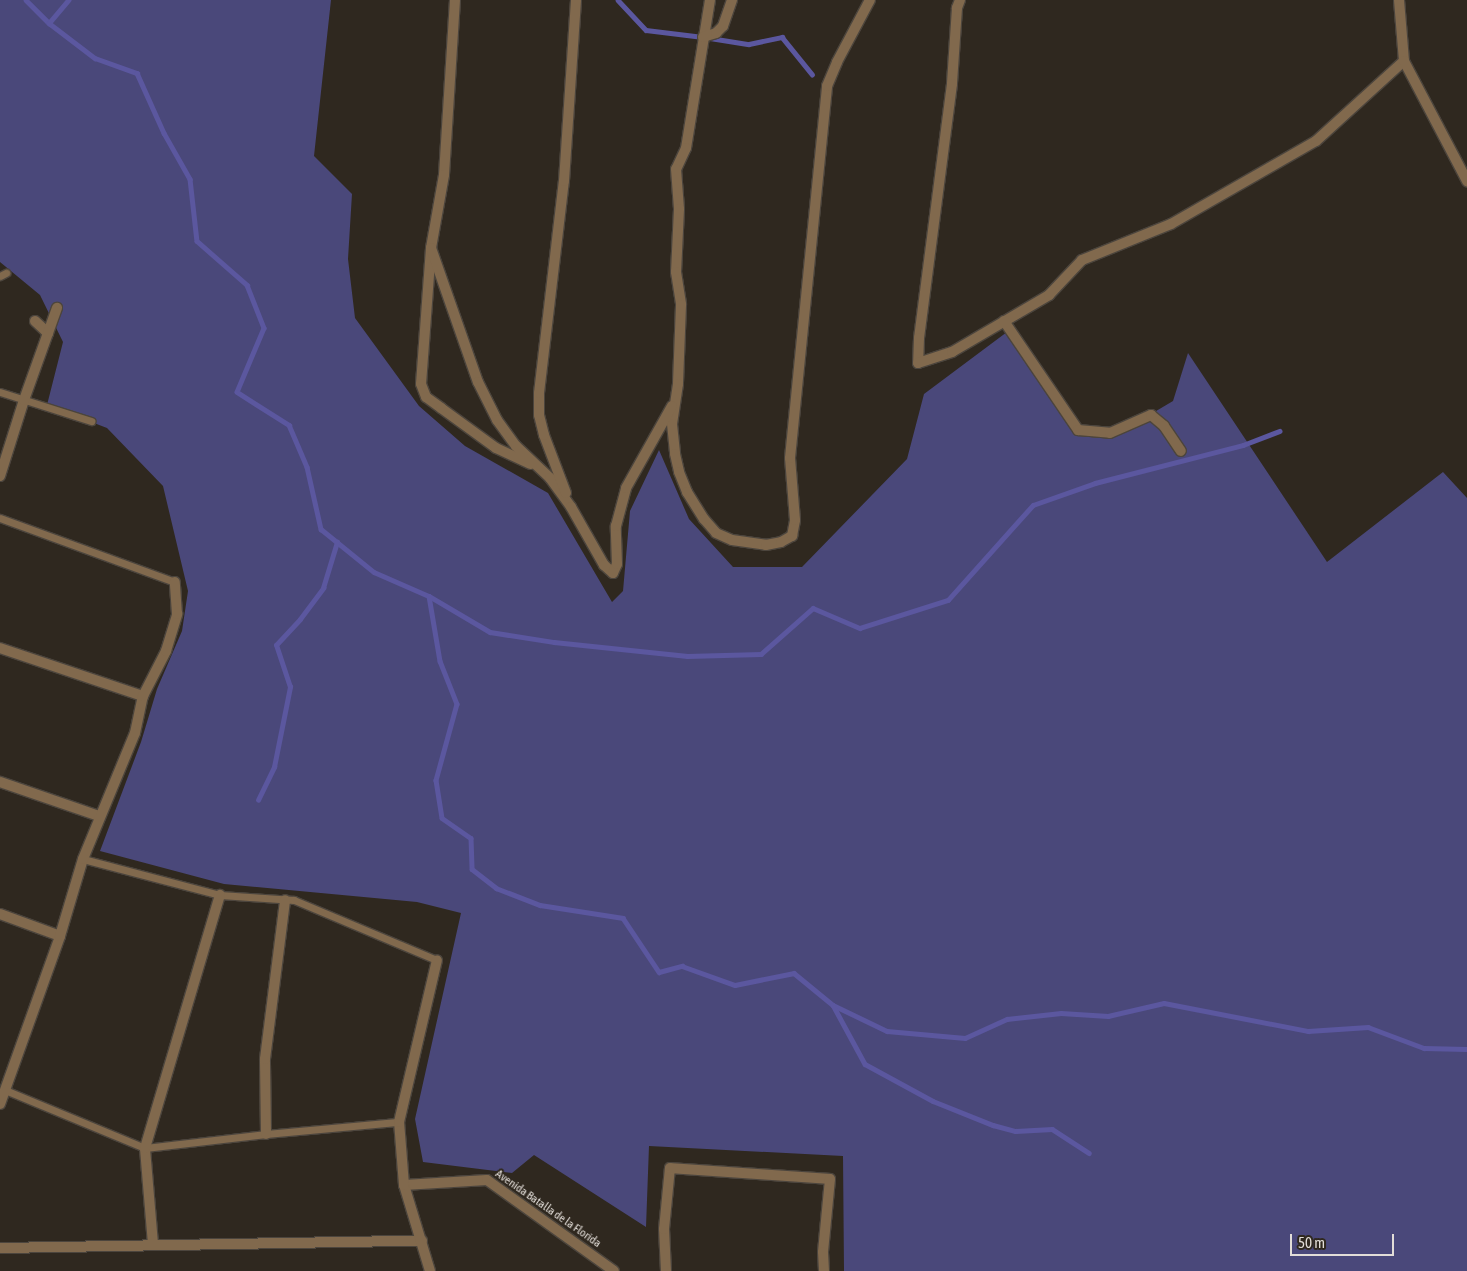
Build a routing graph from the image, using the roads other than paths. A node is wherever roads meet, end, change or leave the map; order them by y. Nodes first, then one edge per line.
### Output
1 (455, 0) edge
2 (576, 0) edge
3 (710, 0) edge
4 (732, 0) edge
5 (870, 0) edge
6 (960, 0) edge
7 (1398, 0) edge
8 (703, 37) junction
9 (1404, 62) junction
10 (1467, 181) edge
11 (431, 248) junction
12 (57, 308) dead end
13 (35, 321) dead end
14 (1004, 321) junction
15 (48, 333) junction
16 (0, 392) edge
17 (24, 400) junction
18 (676, 401) junction
19 (91, 421) dead end
20 (1181, 451) dead end
21 (535, 466) junction
22 (0, 476) edge
23 (571, 507) junction
24 (0, 518) edge
25 (175, 582) joint
26 (0, 648) edge
27 (143, 696) junction
28 (0, 782) edge
29 (99, 816) junction
30 (83, 860) junction
31 (220, 895) junction
32 (285, 900) junction
33 (0, 914) edge
34 (60, 936) junction
35 (437, 960) joint
36 (5, 1090) junction
37 (0, 1104) edge
38 (399, 1122) junction
39 (266, 1134) junction
40 (145, 1148) junction
41 (404, 1184) junction
42 (422, 1241) junction
43 (153, 1244) junction
44 (0, 1248) edge
45 (430, 1271) edge
46 (614, 1271) edge
47 (666, 1271) edge
48 (824, 1271) edge

1 - 11 street
2 - 23 street
3 - 8 street
4 - 8 street
5 - 18 street
6 - 14 street
7 - 9 street
8 - 18 street
9 - 10 street
9 - 14 street
11 - 21 street
11 - 21 street
12 - 15 street
13 - 15 street
14 - 20 street
15 - 17 street
16 - 17 lane
17 - 19 lane
17 - 22 street
18 - 23 street
21 - 23 street
24 - 25 lane
25 - 27 street
26 - 27 street
27 - 29 street
28 - 29 street
29 - 30 street
30 - 31 lane
30 - 34 street
31 - 32 lane
31 - 40 street
32 - 35 lane
32 - 39 street
33 - 34 street
34 - 36 street
35 - 38 street
36 - 37 street
36 - 40 lane
38 - 39 lane
38 - 41 street
39 - 40 lane
40 - 43 street
41 - 42 street
41 - 46 street, Avenida Batalla de la Florida
42 - 43 street
42 - 45 street
43 - 44 street
47 - 48 street

